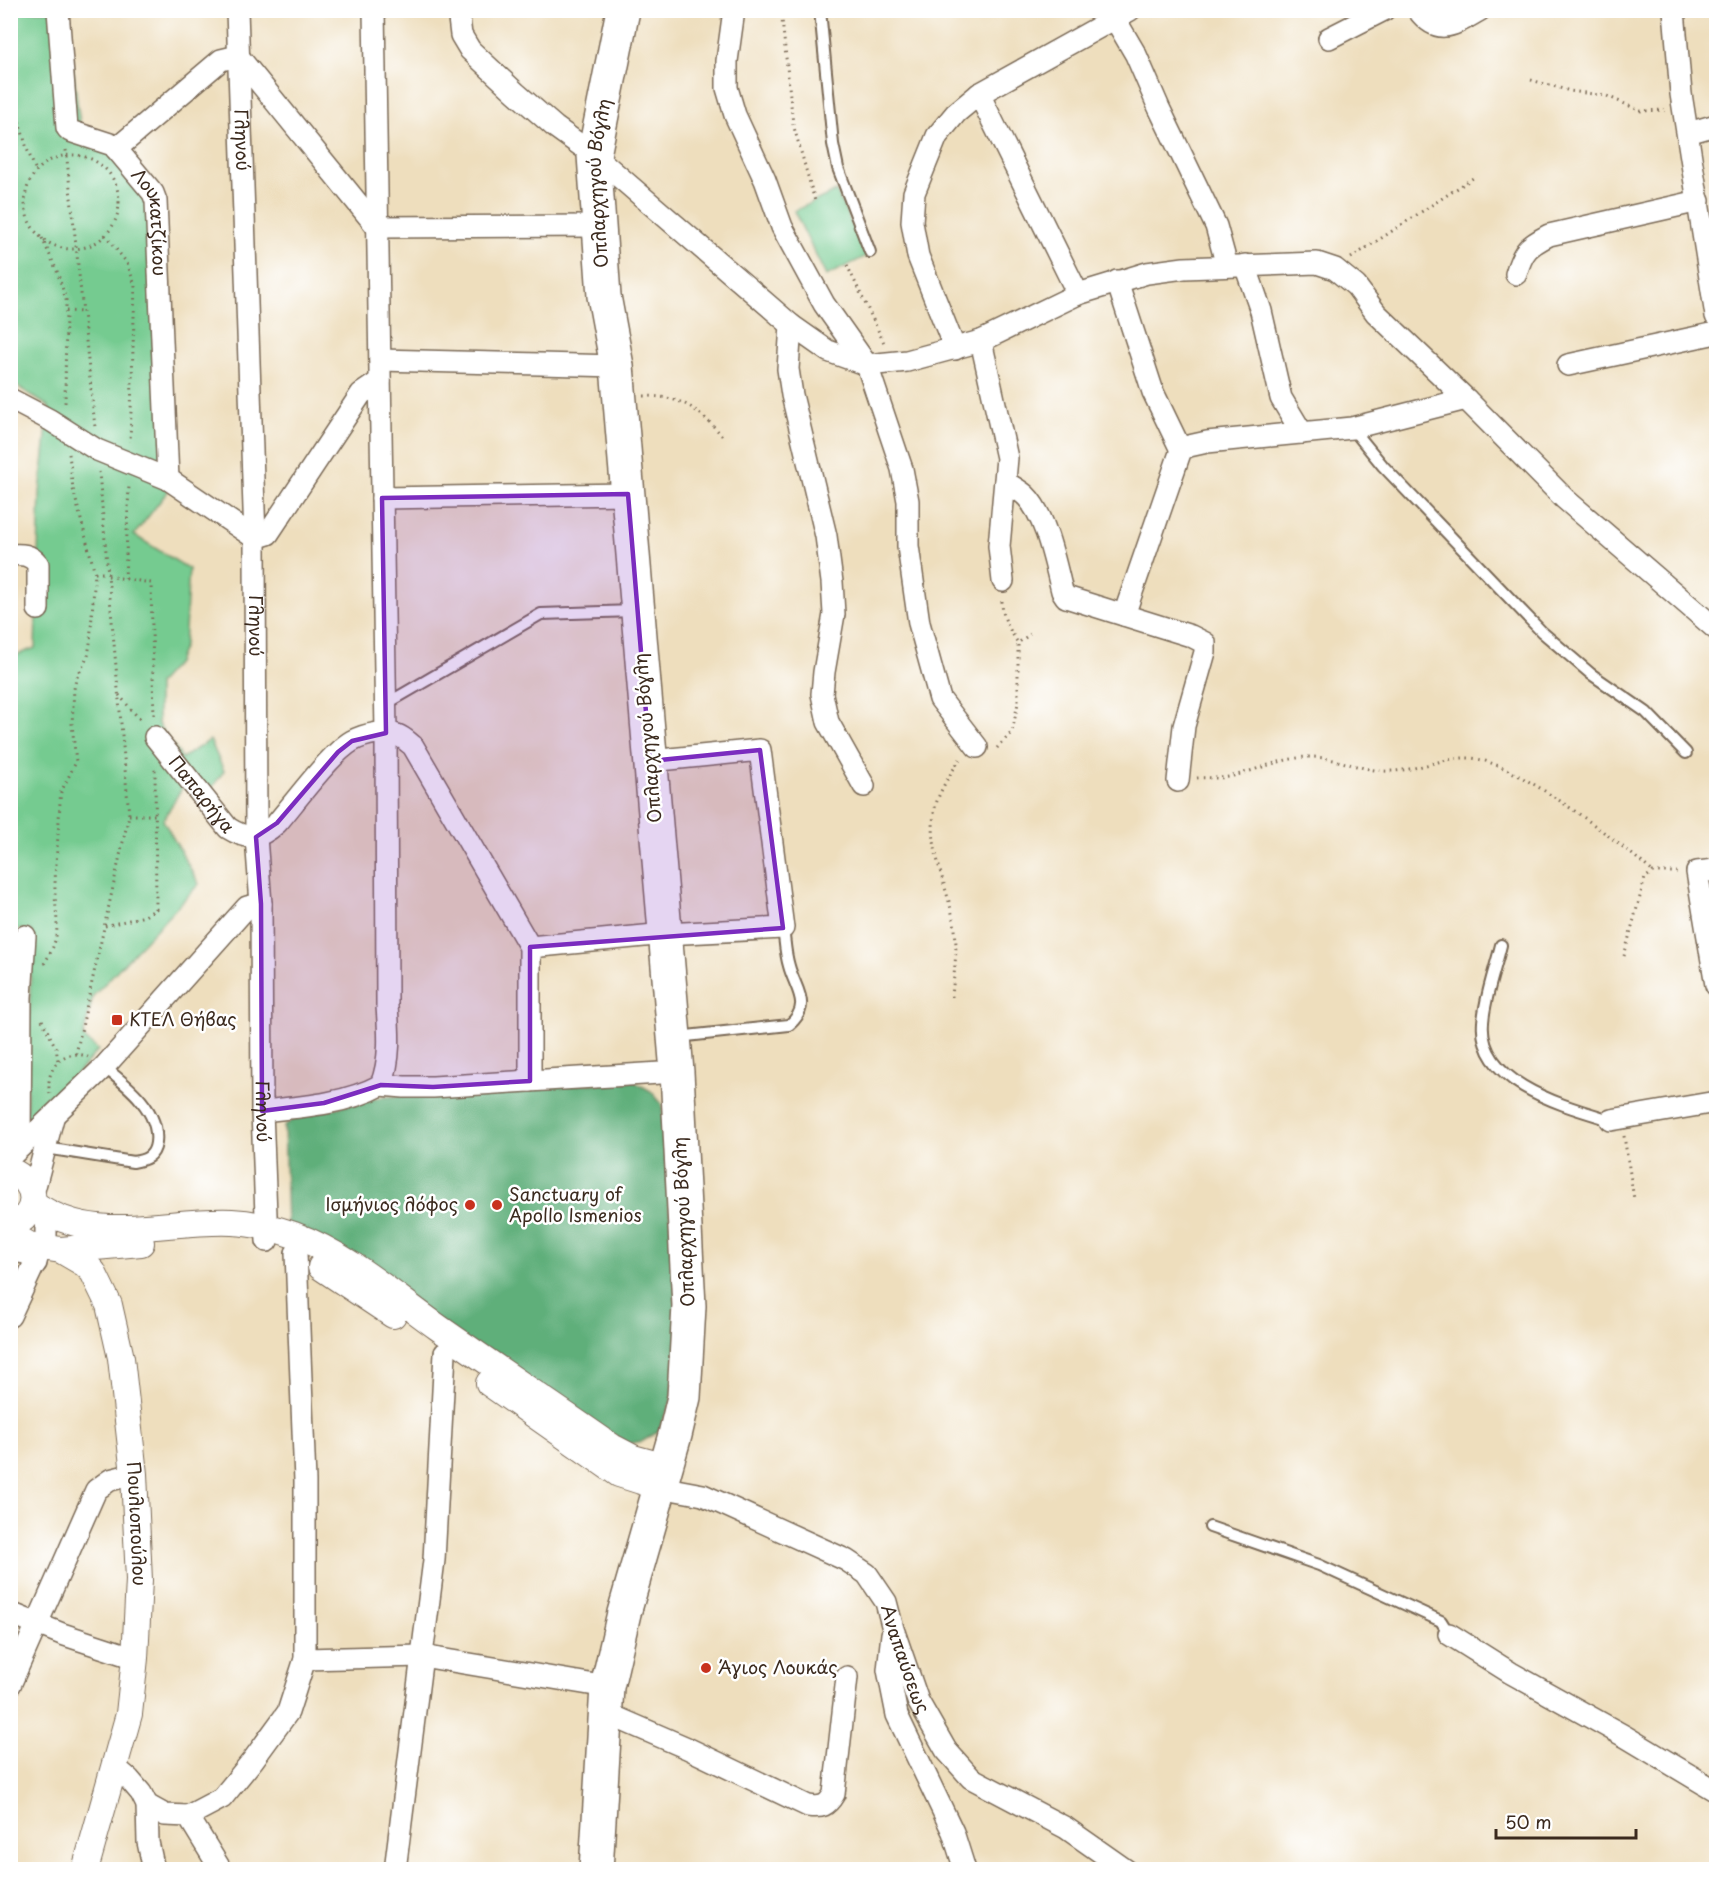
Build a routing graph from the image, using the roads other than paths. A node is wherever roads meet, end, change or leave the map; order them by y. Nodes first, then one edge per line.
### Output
1 (58, 10) edge
2 (237, 10) edge
3 (374, 10) edge
4 (458, 10) edge
5 (623, 10) edge
6 (734, 10) edge
7 (820, 10) edge
8 (1384, 10) edge
9 (1418, 10) edge
10 (1480, 10) edge
11 (1674, 10) edge
12 (1123, 15) edge
13 (1329, 38) dead end
14 (238, 56) junction
15 (979, 94) junction
16 (1716, 124) edge
17 (1688, 133) junction
18 (117, 149) junction
19 (594, 155) junction
20 (1699, 201) junction
21 (598, 226) junction
22 (377, 227) junction
23 (870, 252) dead end
24 (1236, 266) junction
25 (1516, 274) dead end
26 (1117, 280) junction
27 (1078, 294) junction
28 (1716, 316) edge
29 (791, 325) junction
30 (1716, 333) edge
31 (981, 341) junction
32 (955, 349) junction
33 (380, 360) junction
34 (867, 364) junction
35 (1568, 364) dead end
36 (380, 381) junction
37 (618, 381) junction
38 (10, 399) edge
39 (1466, 399) junction
40 (1352, 428) junction
41 (1302, 433) junction
42 (1181, 450) junction
43 (168, 479) junction
44 (1005, 482) junction
45 (628, 494) junction
46 (382, 498) junction
47 (255, 538) junction
48 (10, 555) edge
49 (1003, 581) road end
50 (38, 609) dead end
51 (637, 611) junction
52 (1124, 615) junction
53 (1716, 628) edge
54 (386, 704) junction
55 (386, 733) junction
56 (155, 737) road end
57 (975, 743) road end
58 (1686, 753) dead end
59 (650, 760) junction
60 (1178, 781) road end
61 (864, 786) dead end
62 (256, 837) junction
63 (1707, 871) edge
64 (261, 904) junction
65 (783, 928) junction
66 (665, 934) junction
67 (24, 936) dead end
68 (1502, 945) dead end
69 (530, 947) junction
70 (1716, 985) edge
71 (674, 1037) junction
72 (104, 1068) junction
73 (677, 1072) junction
74 (530, 1081) junction
75 (381, 1085) junction
76 (1716, 1102) edge
77 (262, 1111) junction
78 (58, 1113) junction
79 (1616, 1119) joint
80 (46, 1148) junction
81 (15, 1152) edge
82 (10, 1171) edge
83 (37, 1203) junction
84 (10, 1226) edge
85 (267, 1233) junction
86 (10, 1234) edge
87 (10, 1251) edge
88 (296, 1253) junction
89 (46, 1254) junction
90 (10, 1316) edge
91 (438, 1341) junction
92 (134, 1474) junction
93 (663, 1477) junction
94 (1210, 1527) dead end
95 (10, 1613) edge
96 (38, 1625) junction
97 (893, 1629) junction
98 (1449, 1634) joint
99 (422, 1656) junction
100 (135, 1658) junction
101 (305, 1659) junction
102 (847, 1677) dead end
103 (10, 1685) edge
104 (606, 1700) junction
105 (115, 1767) junction
106 (1716, 1791) edge
107 (147, 1805) junction
108 (188, 1816) junction
109 (85, 1869) edge
110 (154, 1869) edge
111 (221, 1869) edge
112 (395, 1869) edge
113 (596, 1869) edge
114 (965, 1869) edge
115 (1126, 1869) edge

1 - 18 street, Λουκατζίκου
2 - 14 street, Γληνού
3 - 22 street
4 - 19 street
5 - 19 main road, Οπλαρχηγού Βόγλη
6 - 34 street
7 - 23 lane
8 - 13 street
9 - 10 street
11 - 17 street
12 - 15 street
12 - 24 street
14 - 18 street
14 - 22 street
14 - 47 street, Γληνού
15 - 27 street
15 - 32 street
16 - 17 street
17 - 20 street
18 - 43 street, Λουκατζίκου
19 - 21 main road, Οπλαρχηγού Βόγλη
19 - 29 street
20 - 25 street
20 - 28 street
21 - 22 street
21 - 37 main road, Οπλαρχηγού Βόγλη
22 - 33 street
24 - 26 street
24 - 39 street
24 - 41 street
26 - 27 street
26 - 42 street
27 - 31 street
29 - 34 street
29 - 61 street
30 - 35 street
31 - 32 street
31 - 44 street
32 - 34 street
33 - 36 street
33 - 37 street
34 - 57 street
36 - 46 street
36 - 47 street
37 - 45 main road, Οπλαρχηγού Βόγλη
38 - 43 street
39 - 40 street
39 - 53 street
40 - 41 street
40 - 58 lane
41 - 42 street
42 - 52 street
43 - 47 street
44 - 49 street
44 - 52 street
45 - 46 street
45 - 51 main road, Οπλαρχηγού Βόγλη
46 - 54 street
47 - 62 street, Γληνού
48 - 50 street
51 - 54 lane
51 - 59 main road, Οπλαρχηγού Βόγλη
52 - 60 street
54 - 55 street
55 - 62 street
55 - 69 street
55 - 75 street
56 - 62 street, Παπαρήγα
59 - 65 street
59 - 66 main road, Οπλαρχηγού Βόγλη
62 - 64 street, Γληνού
63 - 70 street
64 - 72 street
64 - 77 street, Γληνού
65 - 66 street
65 - 71 lane
66 - 69 street
66 - 71 main road, Οπλαρχηγού Βόγλη
67 - 81 street
68 - 79 lane
69 - 74 street
71 - 73 main road, Οπλαρχηγού Βόγλη
72 - 78 street
72 - 80 lane
73 - 74 street
73 - 93 main road, Οπλαρχηγού Βόγλη
74 - 75 street
75 - 77 street
76 - 79 street
77 - 85 street, Γληνού
78 - 80 street
78 - 81 street
80 - 83 street
82 - 83 street
83 - 84 street
83 - 85 street
83 - 89 street
85 - 88 street
85 - 89 street
85 - 91 street
86 - 89 street, Πουλιοπούλου
87 - 89 street
88 - 91 street
88 - 101 street
89 - 90 street
89 - 92 street, Πουλιοπούλου
91 - 93 street
91 - 99 street
92 - 96 street
92 - 100 street, Πουλιοπούλου
93 - 97 street, Αναπαύσεως
93 - 104 main road, Οπλαρχηγού Βόγλη
94 - 98 lane
95 - 96 street
96 - 100 street
96 - 103 street
97 - 114 street
97 - 115 street, Αναπαύσεως
98 - 106 street
99 - 101 street
99 - 104 street
99 - 112 street
100 - 105 street, Πουλιοπούλου
101 - 108 street
102 - 104 street
104 - 113 main road, Οπλαρχηγού Βόγλη
105 - 107 street
105 - 109 street, Πουλιοπούλου
107 - 108 street
107 - 110 street
108 - 111 street

